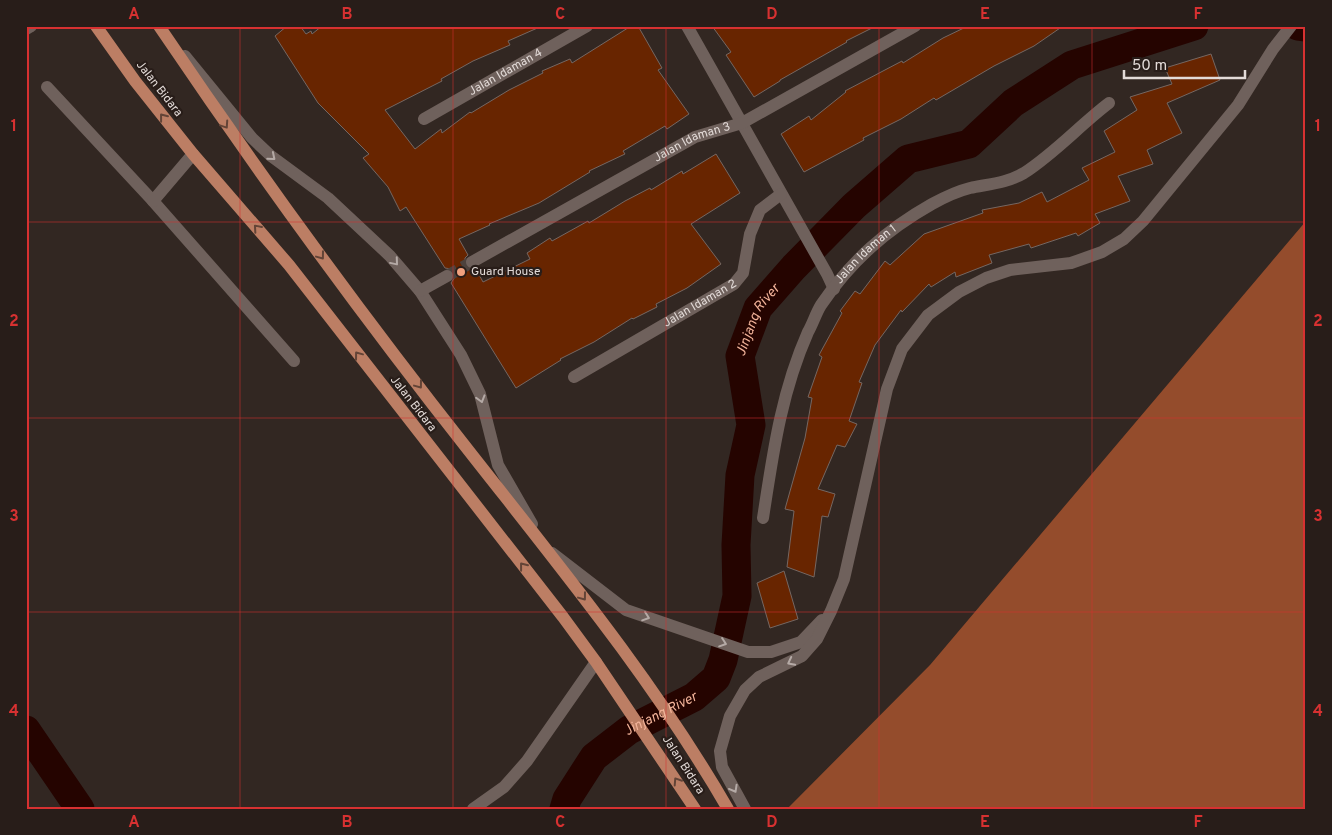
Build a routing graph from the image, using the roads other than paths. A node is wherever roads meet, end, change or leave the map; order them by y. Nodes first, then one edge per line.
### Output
1 (31, 26) edge
2 (96, 26) edge
3 (160, 26) edge
4 (587, 26) edge
5 (687, 26) edge
6 (914, 26) edge
7 (1291, 26) edge
8 (26, 29) edge
9 (47, 87) dead end
10 (1109, 103) dead end
11 (424, 119) dead end
12 (742, 124) junction
13 (193, 154) junction
14 (781, 194) junction
15 (153, 201) junction
16 (472, 262) tunnel mouth
17 (447, 276) tunnel mouth
18 (834, 289) junction
19 (420, 291) junction
20 (294, 362) dead end
21 (574, 377) dead end
22 (763, 518) dead end
23 (548, 550) junction
24 (831, 611) junction
25 (596, 662) junction
26 (473, 809) edge
27 (695, 809) edge
28 (726, 809) edge
29 (745, 809) edge

1 - 8 street
13 -> 2 main road, Jalan Bidara
3 -> 19 street
3 -> 23 main road, Jalan Bidara
4 - 11 street, Jalan Idaman 4
5 - 12 street
6 - 12 street, Jalan Idaman 3
7 - 24 street
9 - 15 street
10 - 18 street, Jalan Idaman 1
12 - 14 street
12 - 16 street, Jalan Idaman 3
13 - 15 street
25 -> 13 main road, Jalan Bidara
14 - 18 street
14 - 21 street, Jalan Idaman 2
15 - 20 street
17 - 19 street
18 - 22 street, Jalan Idaman 1
19 -> 23 street
23 -> 24 street
23 -> 28 main road, Jalan Bidara
24 -> 29 street
25 - 26 street
27 -> 25 main road, Jalan Bidara

